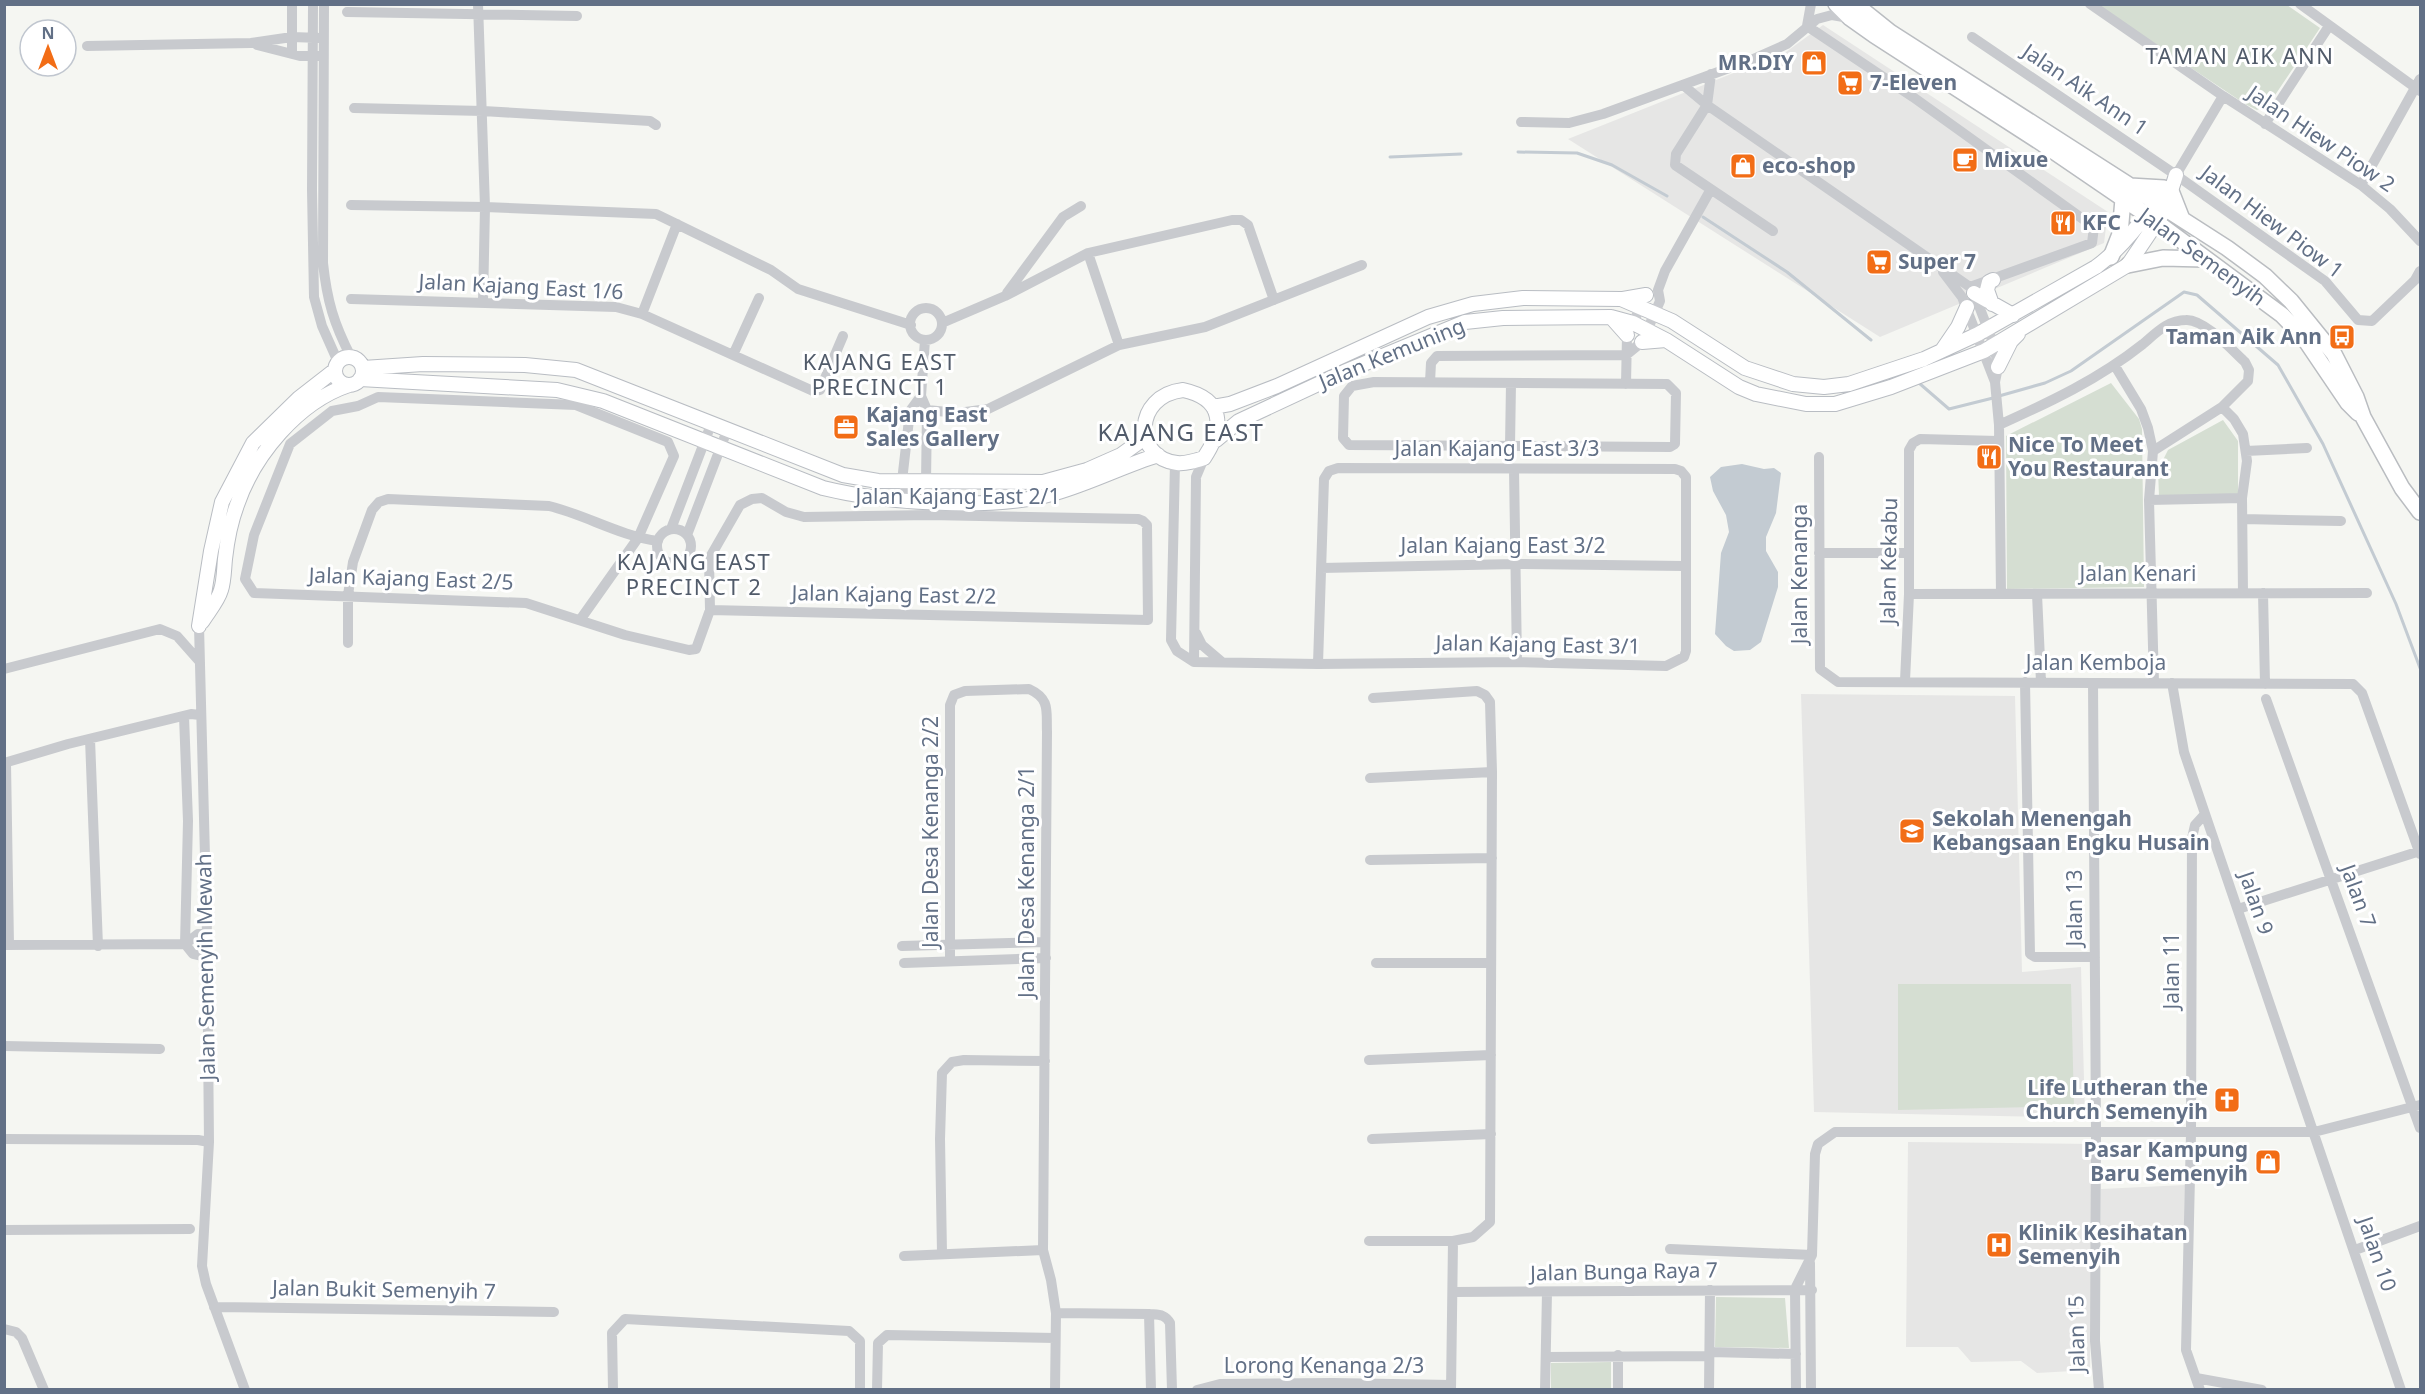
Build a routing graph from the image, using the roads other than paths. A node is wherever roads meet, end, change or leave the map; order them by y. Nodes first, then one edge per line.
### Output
1 (292, 4) edge
2 (313, 4) edge
3 (324, 4) edge
4 (1811, 4) edge
5 (1836, 4) edge
6 (2090, 4) edge
7 (2300, 4) edge
8 (478, 10) edge
9 (1852, 11) edge
10 (347, 12) dead end
11 (577, 16) dead end
12 (1807, 26) junction
13 (2329, 26) junction
14 (292, 37) junction
15 (1972, 37) dead end
16 (318, 38) junction
17 (251, 43) junction
18 (87, 46) dead end
19 (292, 54) junction
20 (318, 56) junction
21 (1711, 74) junction
22 (1683, 85) junction
23 (2419, 86) edge
24 (2223, 96) junction
25 (1707, 105) junction
26 (354, 108) dead end
27 (483, 111) junction
28 (1521, 122) dead end
29 (2265, 124) junction
30 (656, 125) dead end
31 (2176, 175) junction
32 (2361, 185) junction
33 (1711, 189) junction
34 (2167, 190) junction
35 (2126, 192) junction
36 (351, 205) dead end
37 (1081, 206) dead end
38 (486, 207) junction
39 (2156, 213) junction
40 (2182, 219) junction
41 (677, 224) junction
42 (1773, 231) dead end
43 (2421, 242) edge
44 (1088, 253) junction
45 (2110, 256) junction
46 (2204, 259) junction
47 (1362, 265) dead end
48 (2128, 265) junction
49 (1938, 266) junction
50 (2421, 271) edge
51 (1993, 280) junction
52 (1972, 290) junction
53 (1005, 296) junction
54 (759, 298) dead end
55 (351, 299) dead end
56 (1274, 300) junction
57 (1652, 301) junction
58 (483, 302) junction
59 (1992, 304) junction
60 (1967, 307) junction
61 (642, 314) junction
62 (2013, 315) junction
63 (942, 323) junction
64 (910, 325) junction
65 (1630, 329) junction
66 (2021, 330) junction
67 (1984, 332) junction
68 (1645, 335) junction
69 (843, 336) dead end
70 (925, 340) junction
71 (1119, 345) junction
72 (1989, 348) junction
73 (1944, 349) junction
74 (733, 355) junction
75 (1626, 355) junction
76 (341, 363) junction
77 (2115, 366) junction
78 (1998, 367) junction
79 (1344, 372) junction
80 (357, 378) junction
81 (1374, 382) junction
82 (1430, 382) junction
83 (1511, 383) junction
84 (1626, 384) junction
85 (1996, 386) junction
86 (921, 396) junction
87 (1213, 407) junction
88 (2222, 407) junction
89 (927, 410) junction
90 (2363, 417) junction
91 (712, 422) junction
92 (1999, 425) junction
93 (728, 428) junction
94 (1146, 437) junction
95 (705, 440) junction
96 (1216, 440) junction
97 (1998, 441) junction
98 (721, 446) junction
99 (1510, 446) junction
100 (2307, 448) dead end
101 (2152, 451) junction
102 (2246, 451) junction
103 (1158, 455) junction
104 (1819, 457) dead end
105 (1204, 458) junction
106 (1175, 463) junction
107 (1514, 469) junction
108 (1675, 469) joint
109 (926, 482) junction
110 (907, 487) junction
111 (2242, 498) junction
112 (893, 500) junction
113 (2149, 500) junction
114 (925, 501) junction
115 (2421, 512) edge
116 (2243, 519) junction
117 (2341, 521) dead end
118 (671, 529) junction
119 (687, 535) junction
120 (638, 538) junction
121 (658, 541) junction
122 (690, 552) junction
123 (1820, 553) junction
124 (1909, 553) junction
125 (709, 559) junction
126 (1516, 564) junction
127 (1684, 566) junction
128 (1321, 568) junction
129 (2151, 593) junction
130 (2243, 593) junction
131 (2262, 593) junction
132 (2367, 593) dead end
133 (1909, 594) junction
134 (2001, 594) junction
135 (2037, 594) junction
136 (348, 595) junction
137 (710, 610) junction
138 (580, 620) junction
139 (1148, 620) joint
140 (199, 626) junction
141 (1195, 630) junction
142 (348, 643) dead end
143 (200, 662) junction
144 (1194, 662) junction
145 (1222, 662) junction
146 (1517, 662) junction
147 (1318, 664) junction
148 (4, 669) edge
149 (1905, 681) junction
150 (1839, 682) joint
151 (2025, 682) junction
152 (2041, 682) junction
153 (2094, 683) junction
154 (2154, 683) junction
155 (2172, 684) junction
156 (2265, 684) junction
157 (1373, 698) dead end
158 (2266, 699) dead end
159 (1046, 703) joint
160 (200, 715) junction
161 (184, 716) junction
162 (90, 739) junction
163 (5, 763) edge
164 (1492, 772) junction
165 (1370, 778) dead end
166 (2205, 814) junction
167 (2420, 852) edge
168 (1492, 858) junction
169 (1370, 860) dead end
170 (2331, 879) junction
171 (2238, 909) junction
172 (207, 934) junction
173 (189, 940) junction
174 (1045, 942) junction
175 (7, 945) edge
176 (950, 945) junction
177 (98, 946) junction
178 (902, 946) dead end
179 (206, 957) junction
180 (2095, 957) junction
181 (1046, 958) junction
182 (950, 961) junction
183 (904, 963) dead end
184 (1376, 963) dead end
185 (1491, 963) junction
186 (4, 1046) edge
187 (160, 1049) dead end
188 (1491, 1055) junction
189 (1369, 1060) dead end
190 (1045, 1062) junction
191 (2417, 1106) edge
192 (2421, 1128) edge
193 (2314, 1132) junction
194 (2096, 1133) junction
195 (2191, 1133) junction
196 (1491, 1134) junction
197 (1372, 1139) dead end
198 (4, 1140) edge
199 (209, 1142) junction
200 (2421, 1226) edge
201 (190, 1229) dead end
202 (4, 1230) edge
203 (1369, 1241) dead end
204 (1453, 1241) junction
205 (1670, 1249) dead end
206 (1043, 1250) junction
207 (2355, 1250) junction
208 (942, 1253) junction
209 (904, 1256) dead end
210 (1811, 1259) junction
211 (1795, 1289) junction
212 (1710, 1290) junction
213 (1812, 1290) junction
214 (1454, 1292) junction
215 (1547, 1293) junction
216 (214, 1307) junction
217 (554, 1312) dead end
218 (1056, 1313) junction
219 (1149, 1314) junction
220 (4, 1329) edge
221 (1055, 1338) junction
222 (1710, 1354) junction
223 (1796, 1354) junction
224 (1618, 1355) junction
225 (1546, 1357) junction
226 (2196, 1378) junction
227 (1333, 1386) edge
228 (1220, 1387) edge
229 (1451, 1387) edge
230 (44, 1389) edge
231 (245, 1389) edge
232 (613, 1389) edge
233 (860, 1389) edge
234 (877, 1389) edge
235 (1055, 1389) edge
236 (1151, 1389) edge
237 (1172, 1389) edge
238 (1197, 1389) edge
239 (1545, 1389) edge
240 (1618, 1389) edge
241 (1709, 1389) edge
242 (1796, 1389) edge
243 (1811, 1389) edge
244 (2099, 1389) edge
245 (2200, 1389) edge
246 (2262, 1389) edge
247 (2402, 1389) edge

1 - 14 street
2 - 16 street
3 - 16 street
4 - 12 street
5 - 9 main road, Jalan Semenyih
6 - 24 street, Jalan Hiew Piow 2
7 - 13 street
8 - 10 street
8 - 11 street
8 - 27 street
9 - 12 street
9 - 35 main road, Jalan Semenyih
12 - 21 street
12 - 51 street
13 - 23 street
13 - 29 street
14 - 16 street
14 - 17 street
14 - 19 street
15 - 31 street, Jalan Aik Ann 1
16 - 20 street
17 - 18 street
17 - 19 street
19 - 20 street
20 - 76 street
21 - 22 street
21 - 25 street
22 - 25 street
22 - 28 street
23 - 32 street
24 - 29 street, Jalan Hiew Piow 2
24 - 31 street
25 - 33 street
25 - 49 street
26 - 27 street
27 - 30 street
27 - 38 street
29 - 32 street, Jalan Hiew Piow 2
31 - 34 street
31 - 50 street, Jalan Hiew Piow 1
32 - 43 street, Jalan Hiew Piow 2
33 - 42 street
33 - 57 street
34 - 35 main road
34 - 39 street
34 - 40 main road
35 - 39 main road, Jalan Semenyih
35 - 45 main road
36 - 38 street
37 - 53 street
38 - 41 street
38 - 58 street
39 - 40 main road, Jalan Semenyih
39 - 45 street, Jalan Kemuning
39 - 46 main road, Jalan Semenyih
39 - 48 street, Jalan Kemuning
40 - 90 main road, Jalan Semenyih
41 - 61 street
41 - 64 street
44 - 53 street
44 - 56 street
44 - 71 street
45 - 62 street, Jalan Kemuning
46 - 48 main road
46 - 90 main road, Jalan Semenyih
47 - 56 street
48 - 66 street, Jalan Kemuning
49 - 52 street
49 - 60 street
51 - 52 street
51 - 59 street
52 - 59 street
52 - 67 street
53 - 63 street
54 - 74 street
55 - 58 street, Jalan Kajang East 1/6
56 - 71 street
57 - 65 street
57 - 68 street
57 - 73 street, Jalan Kemuning
57 - 87 street, Jalan Kemuning
58 - 61 street, Jalan Kajang East 1/6
59 - 62 street
60 - 67 street
60 - 73 street
61 - 74 street, Jalan Kajang East 1/6
62 - 67 street, Jalan Kemuning
63 - 64 street
63 - 70 street
64 - 70 street
65 - 68 street, Jalan Kemuning
65 - 75 street
65 - 79 street, Jalan Kemuning
66 - 72 street, Jalan Kemuning
66 - 78 street
67 - 72 street
67 - 73 street, Jalan Kemuning
68 - 72 street, Jalan Kemuning
68 - 75 street
69 - 74 street, Jalan Kajang East 1/6
70 - 86 street
71 - 89 street
72 - 78 street
72 - 85 street
75 - 82 street
75 - 84 street
76 - 80 street
76 - 80 street
76 - 140 street, Jalan Semenyih Mewah
77 - 88 street
77 - 92 street
77 - 101 street
78 - 85 street
79 - 81 street
79 - 96 street, Jalan Kemuning
80 - 91 street
80 - 95 street
80 - 140 street
81 - 82 street
81 - 99 street
82 - 83 street
83 - 84 street
83 - 99 street
84 - 99 street
85 - 92 street
86 - 89 street
86 - 110 street
87 - 94 street
87 - 96 street
88 - 101 street
88 - 102 street
89 - 109 street
90 - 115 main road, Jalan Semenyih
91 - 93 street
91 - 95 street
92 - 97 street
93 - 98 street
93 - 110 street
94 - 103 street
94 - 109 street
95 - 98 street
95 - 118 street
96 - 105 street
97 - 124 street, Jalan Kekabu
97 - 134 street
98 - 112 street
98 - 119 street
100 - 102 street
101 - 113 street
102 - 111 street
103 - 106 street
103 - 114 street
104 - 123 street, Jalan Kenanga
105 - 106 street
105 - 141 street
106 - 144 street
107 - 108 street, Jalan Kajang East 3/3
107 - 126 street
107 - 128 street, Jalan Kajang East 3/3
108 - 127 street, Jalan Kajang East 3/1
109 - 110 street
110 - 112 street
110 - 114 street
111 - 113 street
111 - 116 street
112 - 114 street
113 - 129 street
116 - 117 street
116 - 130 street
118 - 119 street
118 - 121 street
119 - 122 street
120 - 121 street
120 - 136 street
120 - 136 street, Jalan Kajang East 2/5
120 - 138 street
121 - 122 street
122 - 125 street
123 - 124 street
123 - 150 street, Jalan Kenanga
124 - 133 street, Jalan Kekabu
125 - 137 street
125 - 139 street, Jalan Kajang East 2/1
126 - 127 street, Jalan Kajang East 3/2
126 - 128 street, Jalan Kajang East 3/2
126 - 146 street
127 - 146 street, Jalan Kajang East 3/1
128 - 147 street
129 - 130 street, Jalan Kenari
129 - 135 street, Jalan Kenari
129 - 154 street
130 - 131 street, Jalan Kenari
131 - 132 street, Jalan Kenari
131 - 156 street
133 - 134 street, Jalan Kenari
133 - 149 street, Jalan Kekabu
134 - 135 street, Jalan Kenari
135 - 152 street
136 - 138 street, Jalan Kajang East 2/5
136 - 142 street
137 - 138 street, Jalan Kajang East 2/5
137 - 139 street, Jalan Kajang East 2/2
140 - 143 street, Jalan Semenyih Mewah
141 - 144 street
141 - 145 street
143 - 148 street
143 - 160 street, Jalan Semenyih Mewah
144 - 145 street, Jalan Kajang East 3/1
145 - 147 street, Jalan Kajang East 3/1
146 - 147 street, Jalan Kajang East 3/1
149 - 150 street, Jalan Kemboja
149 - 151 street, Jalan Kemboja
151 - 152 street, Jalan Kemboja
151 - 180 street
152 - 153 street, Jalan Kemboja
153 - 154 street, Jalan Kemboja
153 - 180 street, Jalan 13
154 - 155 street, Jalan Kemboja
155 - 156 street, Jalan Kemboja
155 - 166 street, Jalan 9
156 - 167 street, Jalan Kemboja
157 - 164 street
158 - 170 street, Jalan 7
159 - 174 street, Jalan Desa Kenanga 2/1
159 - 176 street, Jalan Desa Kenanga 2/2
160 - 161 street
160 - 172 street, Jalan Semenyih Mewah
161 - 162 street
161 - 173 street
162 - 163 street
162 - 177 street
163 - 175 street
164 - 165 street
164 - 168 street
166 - 171 street, Jalan 9
166 - 195 street, Jalan 11
167 - 170 street
168 - 169 street
168 - 185 street
170 - 171 street
170 - 191 street, Jalan 7
171 - 193 street, Jalan 9
172 - 173 street
172 - 179 street, Jalan Semenyih Mewah
173 - 177 street
173 - 179 street
174 - 176 street
174 - 181 street, Jalan Desa Kenanga 2/1
175 - 177 street
176 - 178 street
176 - 182 street, Jalan Desa Kenanga 2/2
179 - 199 street, Jalan Semenyih Mewah
180 - 194 street, Jalan 13
181 - 182 street
181 - 190 street, Jalan Desa Kenanga 2/1
182 - 183 street
184 - 185 street
185 - 188 street
186 - 187 street
188 - 189 street
188 - 196 street
190 - 206 street, Jalan Desa Kenanga 2/1
190 - 208 street
191 - 192 street, Jalan 7
191 - 193 street
193 - 195 street
193 - 207 street, Jalan 10
194 - 195 street
194 - 210 street
194 - 244 street, Jalan 15
195 - 226 street, Jalan 11
196 - 197 street
196 - 204 street
198 - 199 street
199 - 216 street, Jalan Semenyih Mewah
200 - 207 street
201 - 202 street
203 - 204 street
204 - 214 street
205 - 210 street
206 - 208 street
206 - 218 street, Jalan Desa Kenanga 2/1
207 - 247 street, Jalan 10
208 - 209 street
210 - 211 street
210 - 213 street
211 - 212 street, Jalan Bunga Raya 7
211 - 213 street, Jalan Bunga Raya 7
211 - 223 street
212 - 215 street, Jalan Bunga Raya 7
212 - 222 street
213 - 243 street
214 - 215 street, Jalan Bunga Raya 7
214 - 229 street
215 - 225 street
216 - 217 street, Jalan Bukit Semenyih 7
216 - 231 street, Jalan Semenyih Mewah
218 - 219 street
218 - 221 street, Jalan Desa Kenanga 2/1
219 - 236 street
219 - 237 street
220 - 230 street
221 - 234 street
221 - 235 street, Jalan Desa Kenanga 2/1
222 - 223 street
222 - 224 street
222 - 241 street
223 - 242 street
224 - 225 street
224 - 240 street
225 - 239 street
226 - 245 street, Jalan 11
226 - 246 street
227 - 228 street, Lorong Kenanga 2/3
227 - 229 street, Lorong Kenanga 2/3
228 - 238 street, Lorong Kenanga 2/3
232 - 233 street

